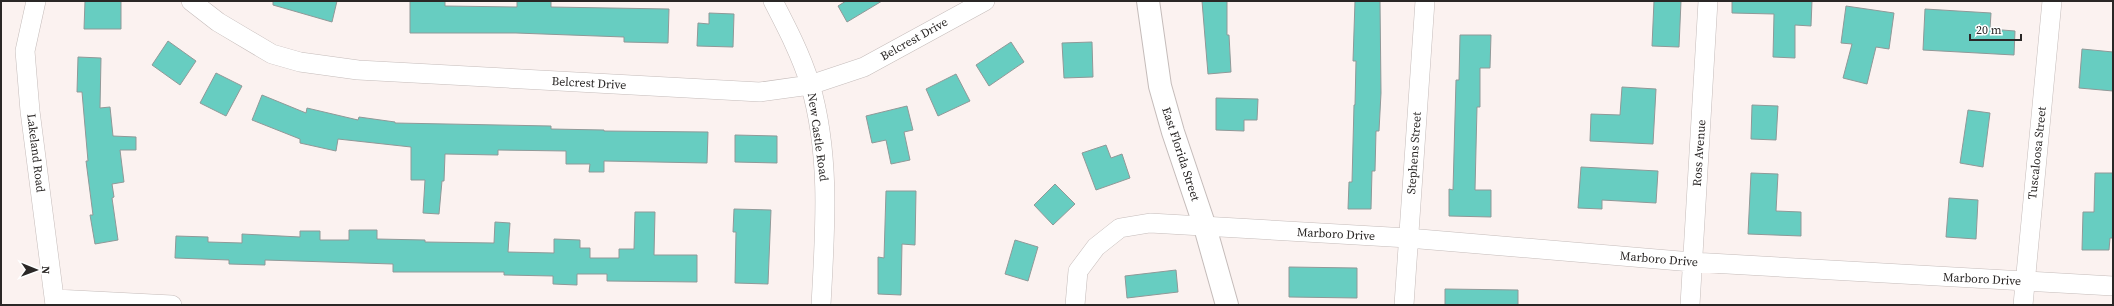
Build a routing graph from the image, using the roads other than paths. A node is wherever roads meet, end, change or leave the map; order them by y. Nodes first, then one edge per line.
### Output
1 (36, 1) edge
2 (191, 1) edge
3 (773, 1) edge
4 (985, 1) edge
5 (1148, 1) edge
6 (1425, 1) edge
7 (1708, 1) edge
8 (2052, 1) edge
9 (810, 85) junction
10 (1205, 227) junction
11 (1408, 238) junction
12 (1692, 262) junction
13 (2025, 282) junction
14 (2113, 286) edge
15 (55, 302) edge
16 (172, 305) edge
17 (821, 305) edge
18 (1075, 305) edge
19 (1227, 305) edge
20 (1404, 305) edge
21 (1690, 305) edge
22 (2023, 305) edge

1 - 15 street, Lakeland Road
2 - 9 street, Belcrest Drive
3 - 9 street, New Castle Road
4 - 9 street, Belcrest Drive
5 - 10 main road, East Florida Street
6 - 11 street, Stephens Street
7 - 12 street, Ross Avenue
8 - 13 street, Tuscaloosa Street
9 - 17 street, New Castle Road
10 - 11 street, Marboro Drive
10 - 18 street, Marboro Drive
10 - 19 main road, East Florida Street
11 - 12 street, Marboro Drive
11 - 20 street, Stephens Street
12 - 13 street, Marboro Drive
12 - 21 street, Ross Avenue
13 - 14 street, Marboro Drive
13 - 22 street, Tuscaloosa Street
15 - 16 street

